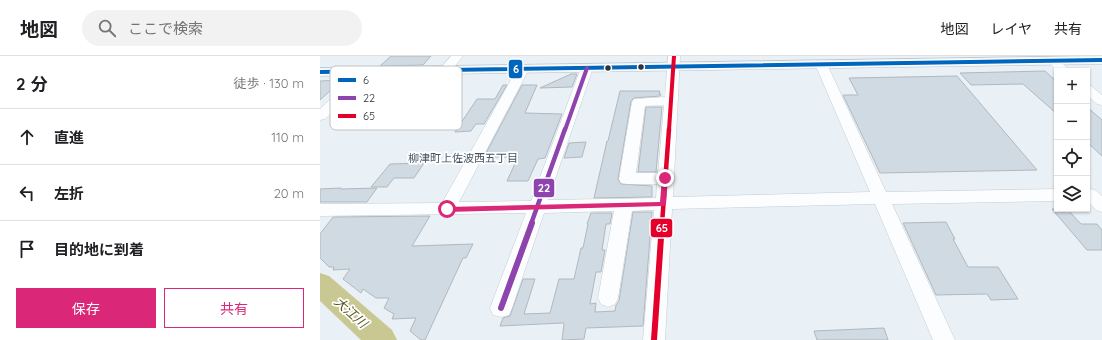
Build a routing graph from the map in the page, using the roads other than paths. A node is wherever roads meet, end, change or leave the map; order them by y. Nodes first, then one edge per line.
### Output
1 (966, 56) edge
2 (1102, 60) edge
3 (673, 61) edge
4 (1052, 61) junction
5 (451, 63) edge
6 (527, 63) edge
7 (821, 64) junction
8 (320, 66) edge
9 (420, 66) edge
10 (587, 68) junction
11 (1061, 68) edge
12 (320, 72) edge
13 (330, 72) edge
14 (1090, 91) edge
15 (670, 101) junction
16 (1102, 101) edge
17 (330, 107) edge
18 (320, 116) edge
19 (665, 178) junction
20 (1054, 195) edge
21 (881, 198) junction
22 (663, 204) junction
23 (624, 205) junction
24 (538, 206) junction
25 (447, 209) junction
26 (320, 210) edge
27 (608, 298) dead end
28 (501, 308) dead end
29 (654, 340) edge
30 (944, 340) edge

1 - 3 main road
2 - 4 main road
3 - 6 main road
3 - 7 main road
3 - 10 main road
3 - 15 street
4 - 7 main road
4 - 11 street
5 - 6 main road
5 - 8 main road
5 - 9 main road
6 - 10 main road
6 - 25 street
7 - 21 street
10 - 24 street
12 - 13 main road
14 - 16 street
15 - 19 street
15 - 19 street
17 - 18 street
19 - 22 street
20 - 21 street
21 - 22 street
21 - 30 street
22 - 23 street
22 - 29 street
23 - 24 street
23 - 27 street
24 - 25 street
24 - 28 street
25 - 26 street

